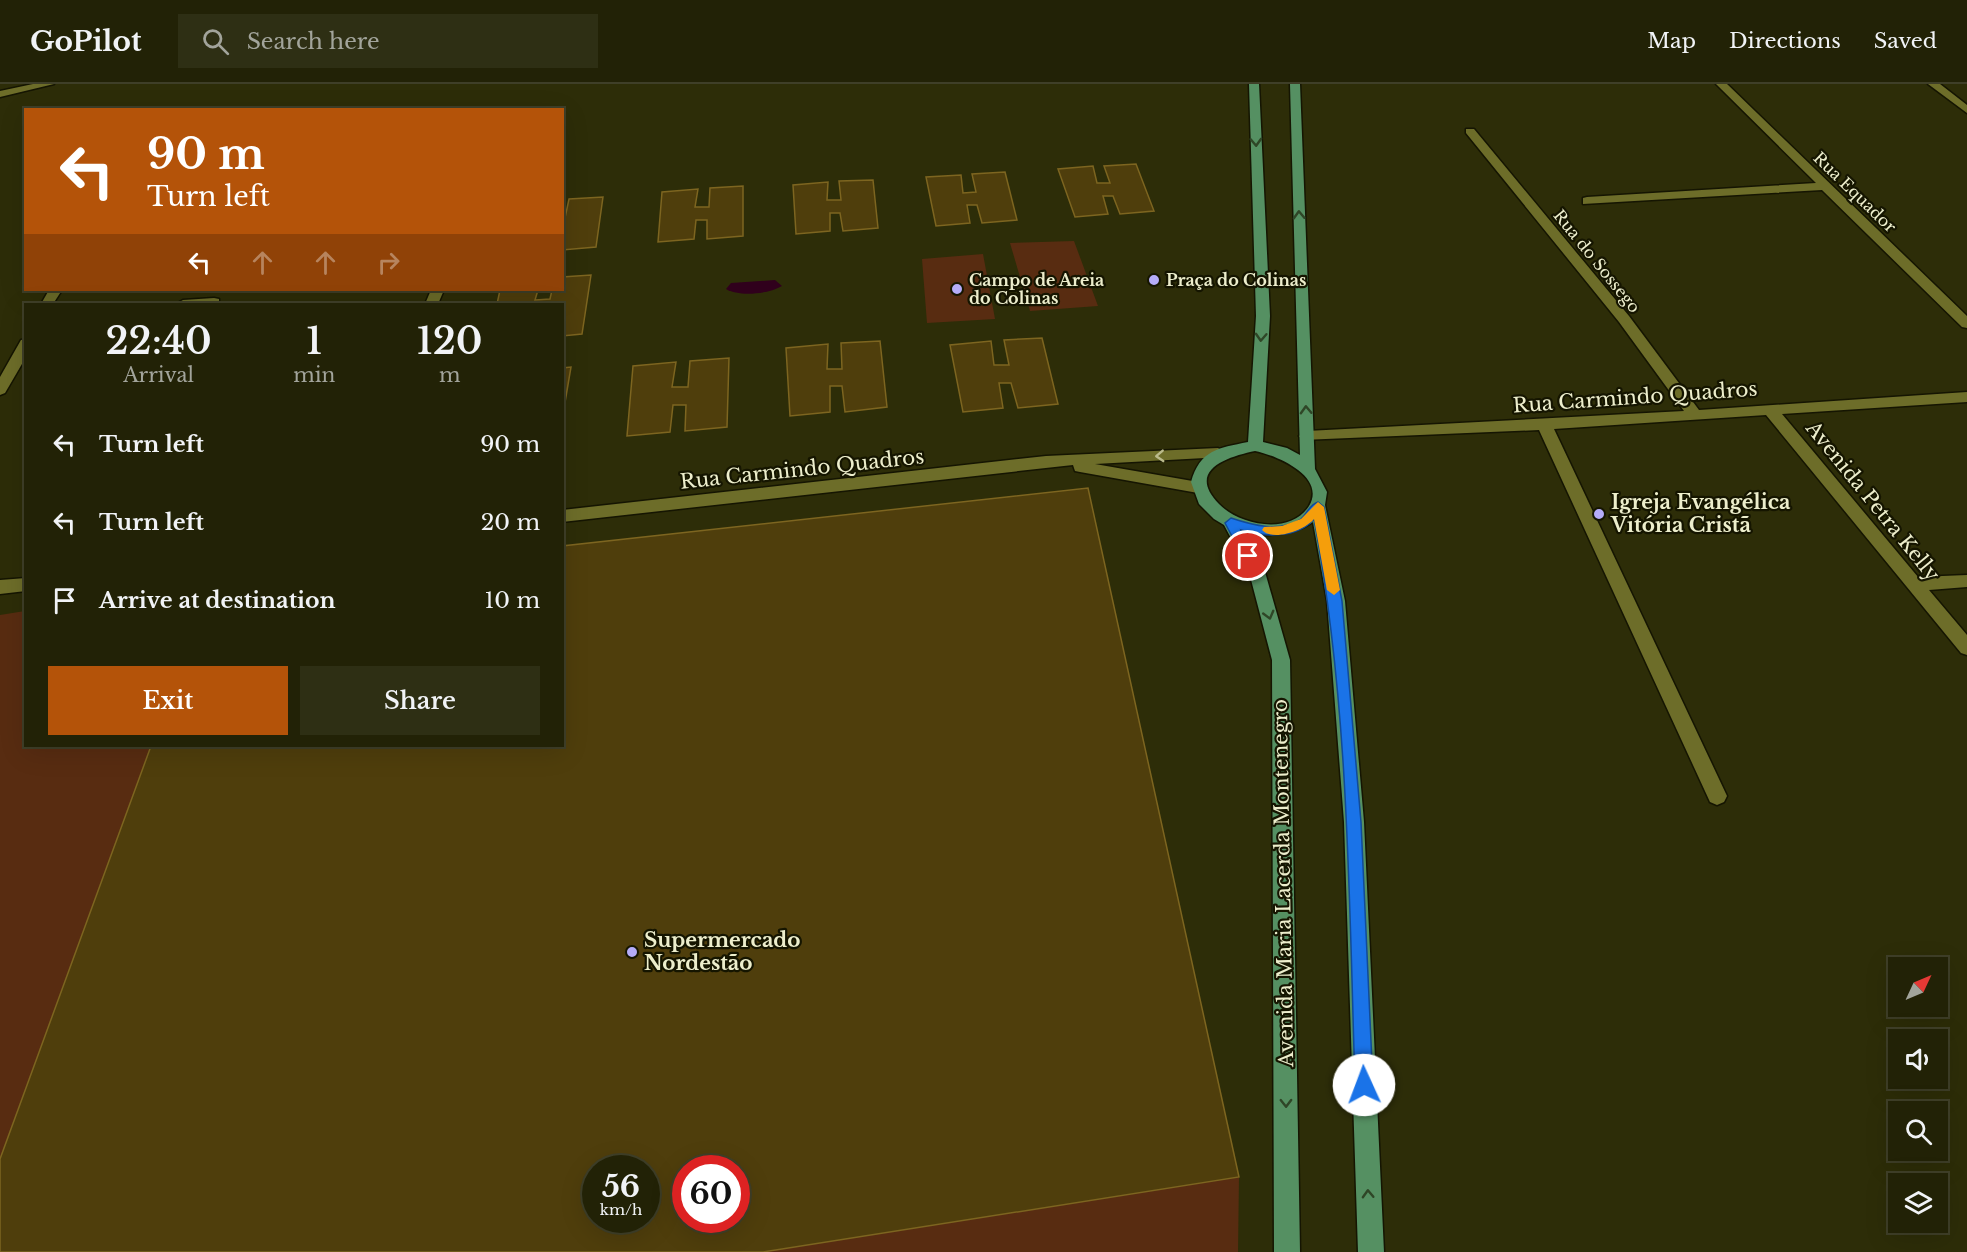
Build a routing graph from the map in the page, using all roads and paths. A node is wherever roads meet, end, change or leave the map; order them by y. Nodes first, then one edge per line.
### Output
1 (49, 84) edge
2 (1254, 84) edge
3 (1295, 84) edge
4 (1721, 84) edge
5 (1934, 84) edge
6 (0, 94) edge
7 (1967, 110) edge
8 (1470, 131) dead end
9 (1825, 186) junction
10 (1587, 201) dead end
11 (214, 302) dead end
12 (198, 303) edge
13 (1967, 324) edge
14 (24, 347) edge
15 (0, 390) edge
16 (1967, 397) edge
17 (1769, 409) junction
18 (1694, 414) junction
19 (1544, 425) junction
20 (1307, 436) junction
21 (1255, 446) junction
22 (1218, 453) junction
23 (1046, 461) junction
24 (1308, 468) junction
25 (1198, 487) junction
26 (1318, 507) junction
27 (564, 516) edge
28 (1231, 523) junction
29 (1967, 581) edge
30 (24, 584) edge
31 (1914, 584) junction
32 (0, 587) edge
33 (1967, 648) edge
34 (1717, 796) dead end
35 (1287, 1252) edge
36 (1371, 1252) edge

1 - 6 street
2 -> 21 main road
20 -> 3 main road
4 - 9 street, Rua Equador
5 - 7 street
8 - 18 street, Rua do Sossego
9 - 10 street
9 - 13 street, Rua Equador
11 - 12 street
14 - 15 street
16 - 17 street, Rua Carmindo Quadros
17 - 18 street, Rua Carmindo Quadros
17 - 31 street, Avenida Petra Kelly
18 - 19 street, Rua Carmindo Quadros
19 - 20 street, Rua Carmindo Quadros
19 - 34 street
20 - 24 main road
21 - 22 main road
21 - 24 main road
22 -> 23 street, Rua Carmindo Quadros
22 - 25 main road
23 - 25 street, Rua Carmindo Quadros
23 - 27 street, Rua Carmindo Quadros
24 - 26 main road
25 - 28 main road
26 - 28 main road
36 -> 26 main road
28 -> 35 main road, Avenida Maria Lacerda Montenegro
29 - 31 street
30 - 32 street
31 - 33 street, Avenida Petra Kelly

